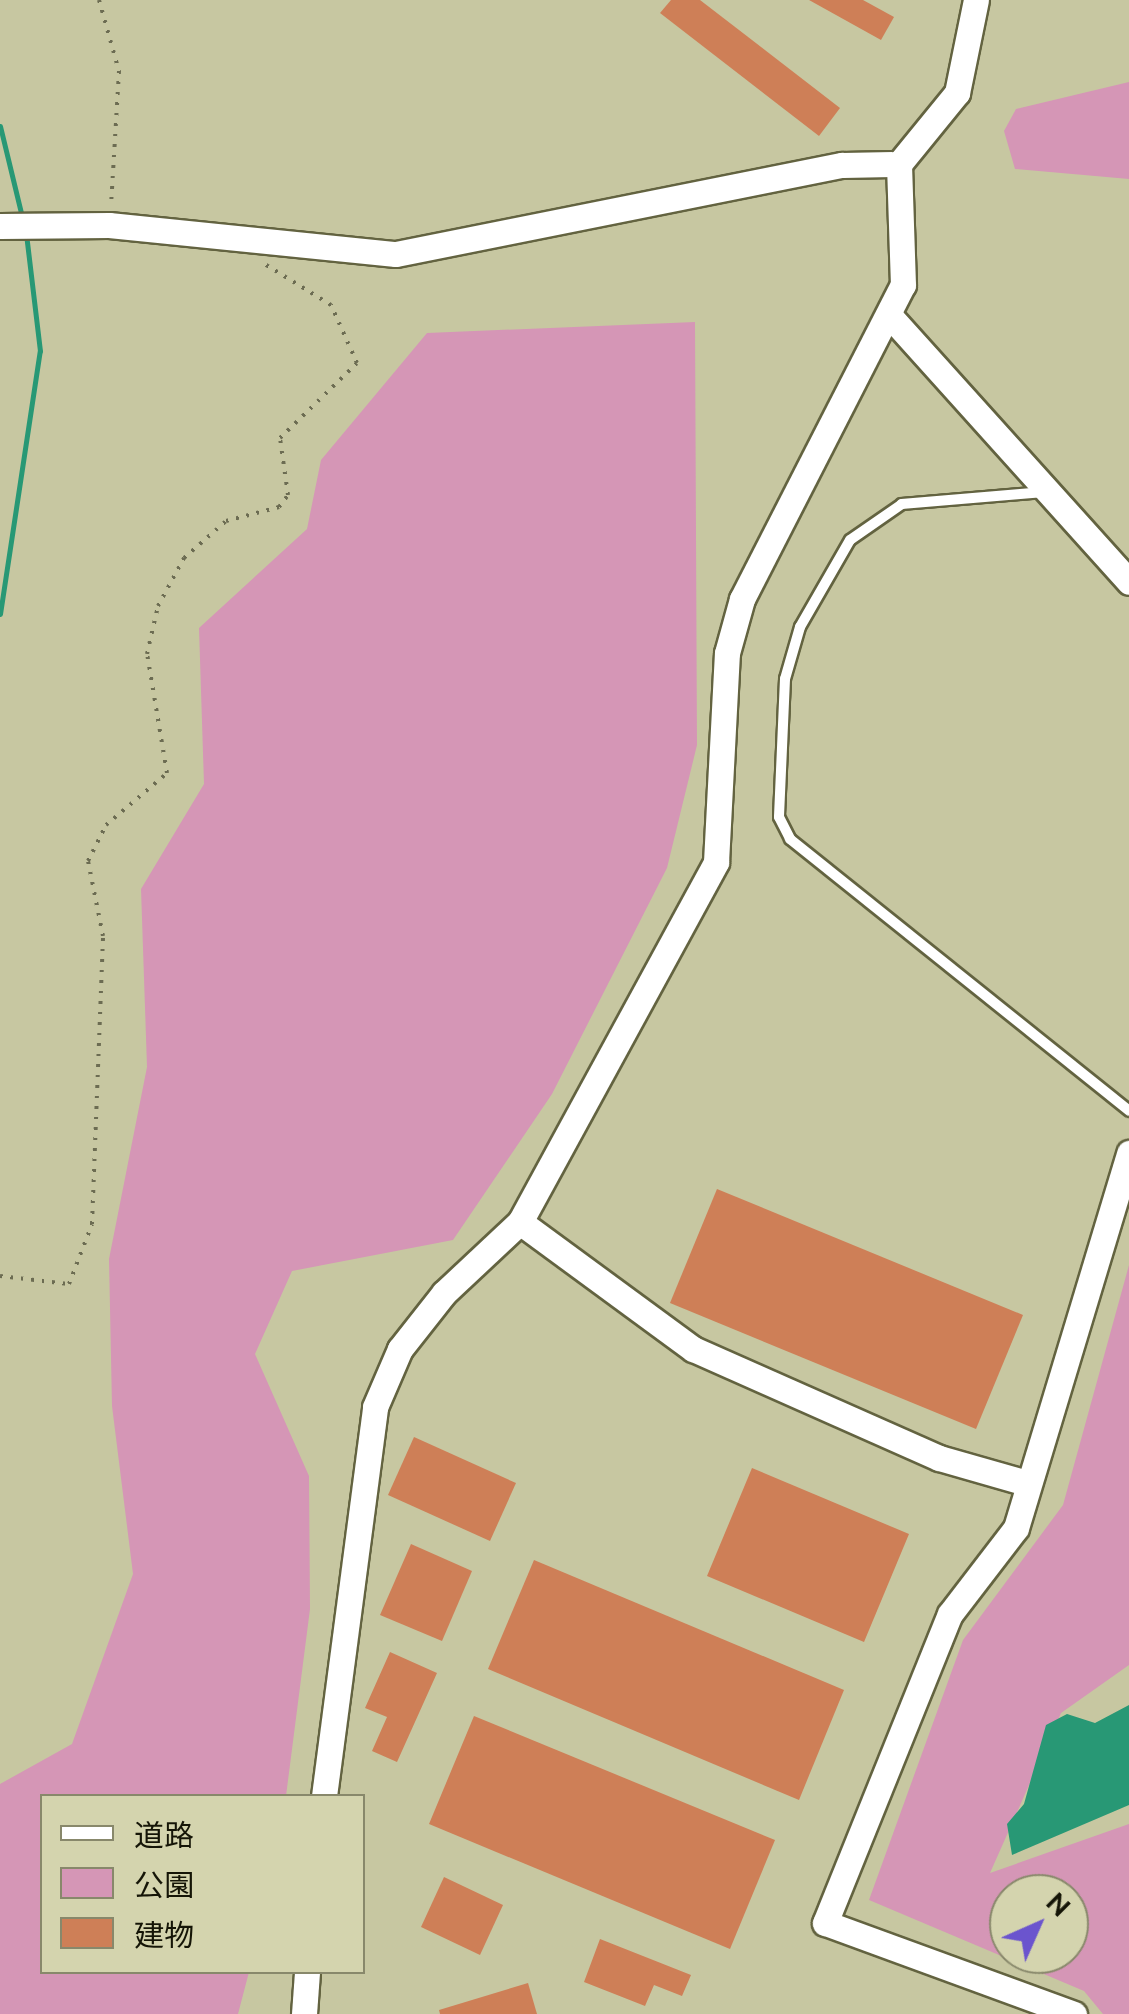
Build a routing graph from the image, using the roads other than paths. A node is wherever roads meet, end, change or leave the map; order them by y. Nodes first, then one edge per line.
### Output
1 (976, 0) edge
2 (899, 164) junction
3 (0, 226) edge
4 (890, 315) junction
5 (1050, 492) junction
6 (1129, 582) edge
7 (1129, 1111) edge
8 (1129, 1153) edge
9 (520, 1222) junction
10 (1028, 1482) junction
11 (324, 1794) edge
12 (307, 1974) edge
13 (304, 2014) edge
14 (1074, 2014) edge

1 - 2 street
2 - 3 street
2 - 4 street
4 - 5 street
4 - 9 street
5 - 6 street
5 - 7 lane
8 - 10 street
9 - 10 street
9 - 11 street
10 - 14 street
12 - 13 street

